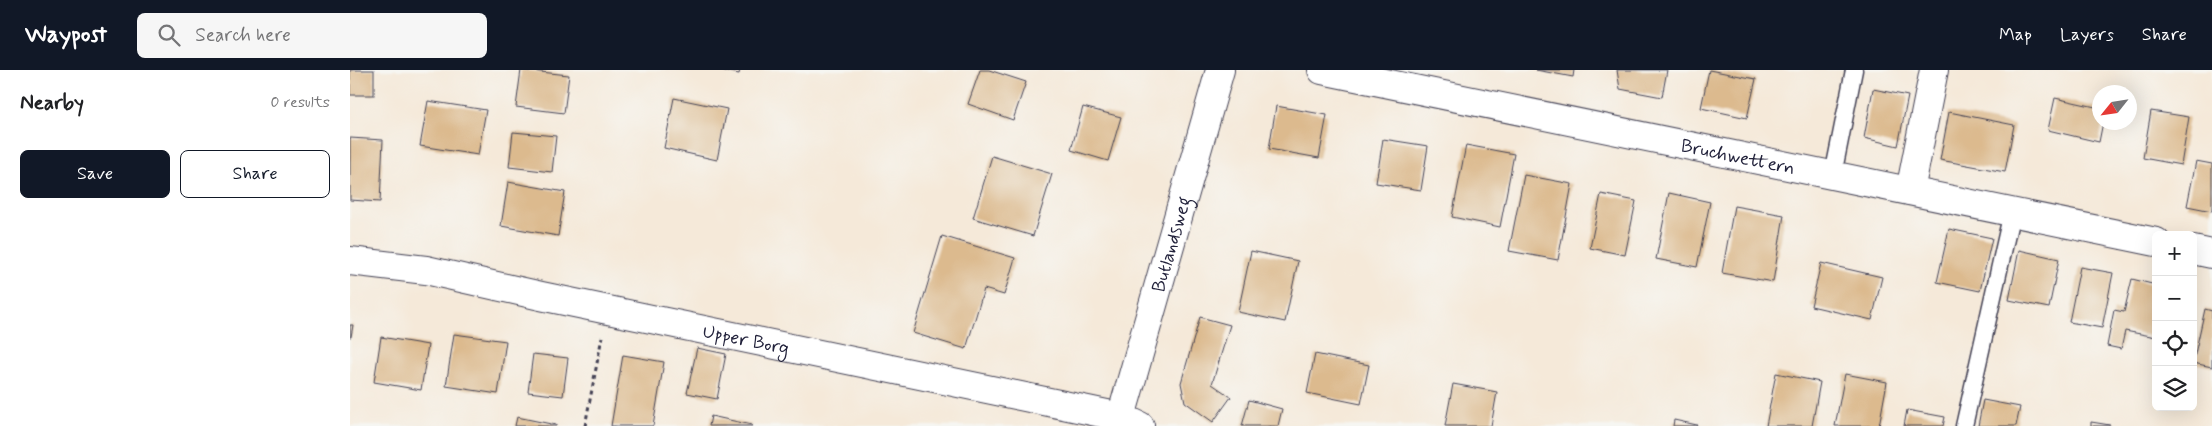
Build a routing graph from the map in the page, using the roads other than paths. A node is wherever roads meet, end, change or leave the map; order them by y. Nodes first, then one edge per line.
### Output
1 (1220, 70) edge
2 (1322, 70) edge
3 (1854, 70) edge
4 (1934, 70) edge
5 (1833, 175) junction
6 (1910, 191) junction
7 (2012, 212) junction
8 (2152, 241) edge
9 (2197, 251) edge
10 (2212, 254) edge
11 (350, 261) edge
12 (1130, 421) edge
13 (1964, 426) edge

1 - 12 street, Butlandsweg
2 - 5 street, Bruchwettern
3 - 5 lane
4 - 6 street
5 - 6 street, Bruchwettern
6 - 7 street, Bruchwettern
7 - 8 street, Bruchwettern
7 - 13 lane
9 - 10 street
11 - 12 street, Upper Borg

